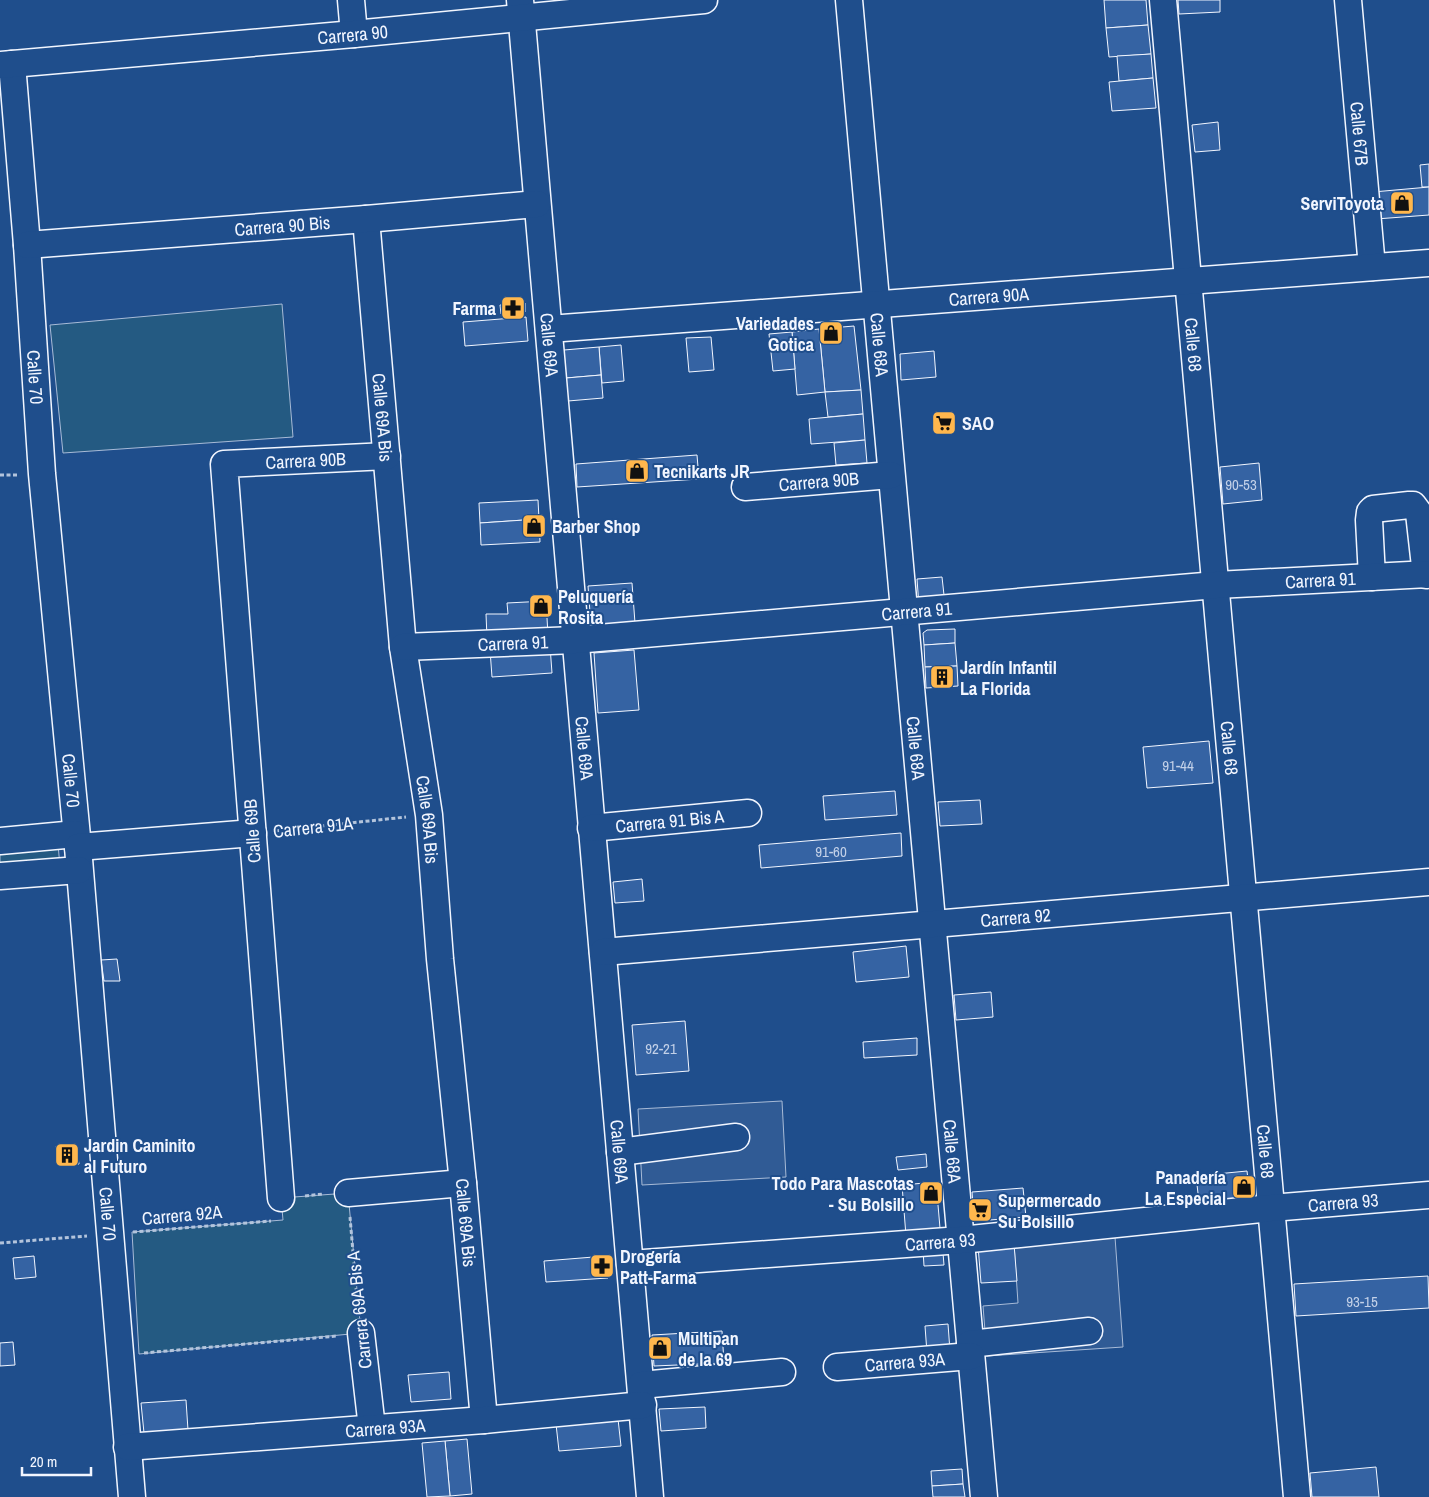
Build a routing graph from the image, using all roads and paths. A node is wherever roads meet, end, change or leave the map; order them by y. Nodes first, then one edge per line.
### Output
1 (351, 0) edge
2 (704, 0) edge
3 (849, 0) edge
4 (1163, 0) edge
5 (1348, 0) edge
6 (521, 9) edge
7 (354, 34) junction
8 (6, 65) edge
9 (538, 204) junction
10 (366, 219) junction
11 (27, 245) junction
12 (1429, 263) edge
13 (1372, 267) junction
14 (1188, 281) junction
15 (876, 304) junction
16 (548, 329) junction
17 (386, 456) junction
18 (224, 464) joint
19 (892, 475) junction
20 (745, 487) dead end
21 (1428, 575) edge
22 (1372, 577) junction
23 (1216, 585) junction
24 (904, 612) junction
25 (575, 640) junction
26 (404, 647) junction
27 (748, 813) dead end
28 (429, 815) junction
29 (591, 828) junction
30 (253, 834) junction
31 (0, 841) edge
32 (78, 850) junction
33 (0, 876) edge
34 (1429, 882) edge
35 (1243, 898) junction
36 (932, 924) junction
37 (603, 952) junction
38 (736, 1137) dead end
39 (620, 1152) junction
40 (463, 1183) junction
41 (348, 1193) junction
42 (1429, 1194) edge
43 (281, 1198) junction
44 (1271, 1208) junction
45 (109, 1234) junction
46 (961, 1240) junction
47 (0, 1243) edge
48 (630, 1264) junction
49 (1090, 1331) dead end
50 (360, 1333) junction
51 (971, 1350) junction
52 (119, 1356) junction
53 (837, 1367) dead end
54 (782, 1372) dead end
55 (642, 1395) junction
56 (484, 1420) junction
57 (372, 1428) junction
58 (127, 1447) junction
59 (132, 1497) edge
60 (650, 1497) edge
61 (984, 1497) edge
62 (1297, 1497) edge

1 - 7 street
2 - 6 street, Carrera 90
3 - 15 street, Calle 68A
4 - 14 street, Calle 68
5 - 13 street, Calle 67B
6 - 7 street, Carrera 90
6 - 9 street, Calle 69A
7 - 8 street, Carrera 90
8 - 11 street, Calle 70
9 - 10 street, Carrera 90 Bis
9 - 16 street, Calle 69A
10 - 11 street, Carrera 90 Bis
10 - 17 street, Calle 69A Bis
11 - 32 street, Calle 70
12 - 13 street, Carrera 90A
13 - 14 street, Carrera 90A
14 - 15 street, Carrera 90A
14 - 23 street, Calle 68
15 - 16 street, Carrera 90A
15 - 19 street, Calle 68A
16 - 25 street, Calle 69A
17 - 18 street, Carrera 90B
17 - 26 street, Calle 69A Bis
18 - 30 street, Calle 69B
19 - 20 street, Carrera 90B
19 - 24 street, Calle 68A
21 - 22 street, Carrera 91
21 - 22 street
22 - 23 street, Carrera 91
23 - 24 street, Carrera 91
23 - 35 street, Calle 68
24 - 25 street, Carrera 91
24 - 36 street, Calle 68A
25 - 26 street, Carrera 91
25 - 29 street, Calle 69A
26 - 28 street, Calle 69A Bis
27 - 29 street, Carrera 91 Bis A
28 - 30 path, Carrera 91A
28 - 40 street, Calle 69A Bis
29 - 37 street, Calle 69A
30 - 32 street, Carrera 91A
30 - 43 street, Calle 69B
31 - 32 street, Carrera 91A
32 - 33 street, Carrera 91A
32 - 45 street, Calle 70
34 - 35 street, Carrera 92
35 - 36 street, Carrera 92
35 - 44 street, Calle 68
36 - 37 street, Carrera 92
36 - 46 street, Calle 68A
37 - 39 street, Calle 69A
38 - 39 street
39 - 48 street, Calle 69A
40 - 41 street
40 - 56 street, Calle 69A Bis
41 - 43 path
41 - 50 path, Carrera 69A Bis A
42 - 44 street, Carrera 93
43 - 45 path, Carrera 92A
44 - 46 street, Carrera 93
44 - 62 street, Calle 68
45 - 47 path, Carrera 92A
45 - 52 street, Calle 70
46 - 48 street, Carrera 93
46 - 51 street, Calle 68A
48 - 55 street, Calle 69A
49 - 51 street, Carrera 93A
50 - 52 path
50 - 57 street, Carrera 69A Bis A
51 - 53 street, Carrera 93A
51 - 61 street, Calle 68A
52 - 58 street, Calle 70
54 - 55 street, Carrera 93A
55 - 56 street, Carrera 93A
55 - 60 street, Calle 69A
56 - 57 street, Carrera 93A
57 - 58 street, Carrera 93A
58 - 59 street, Calle 70

